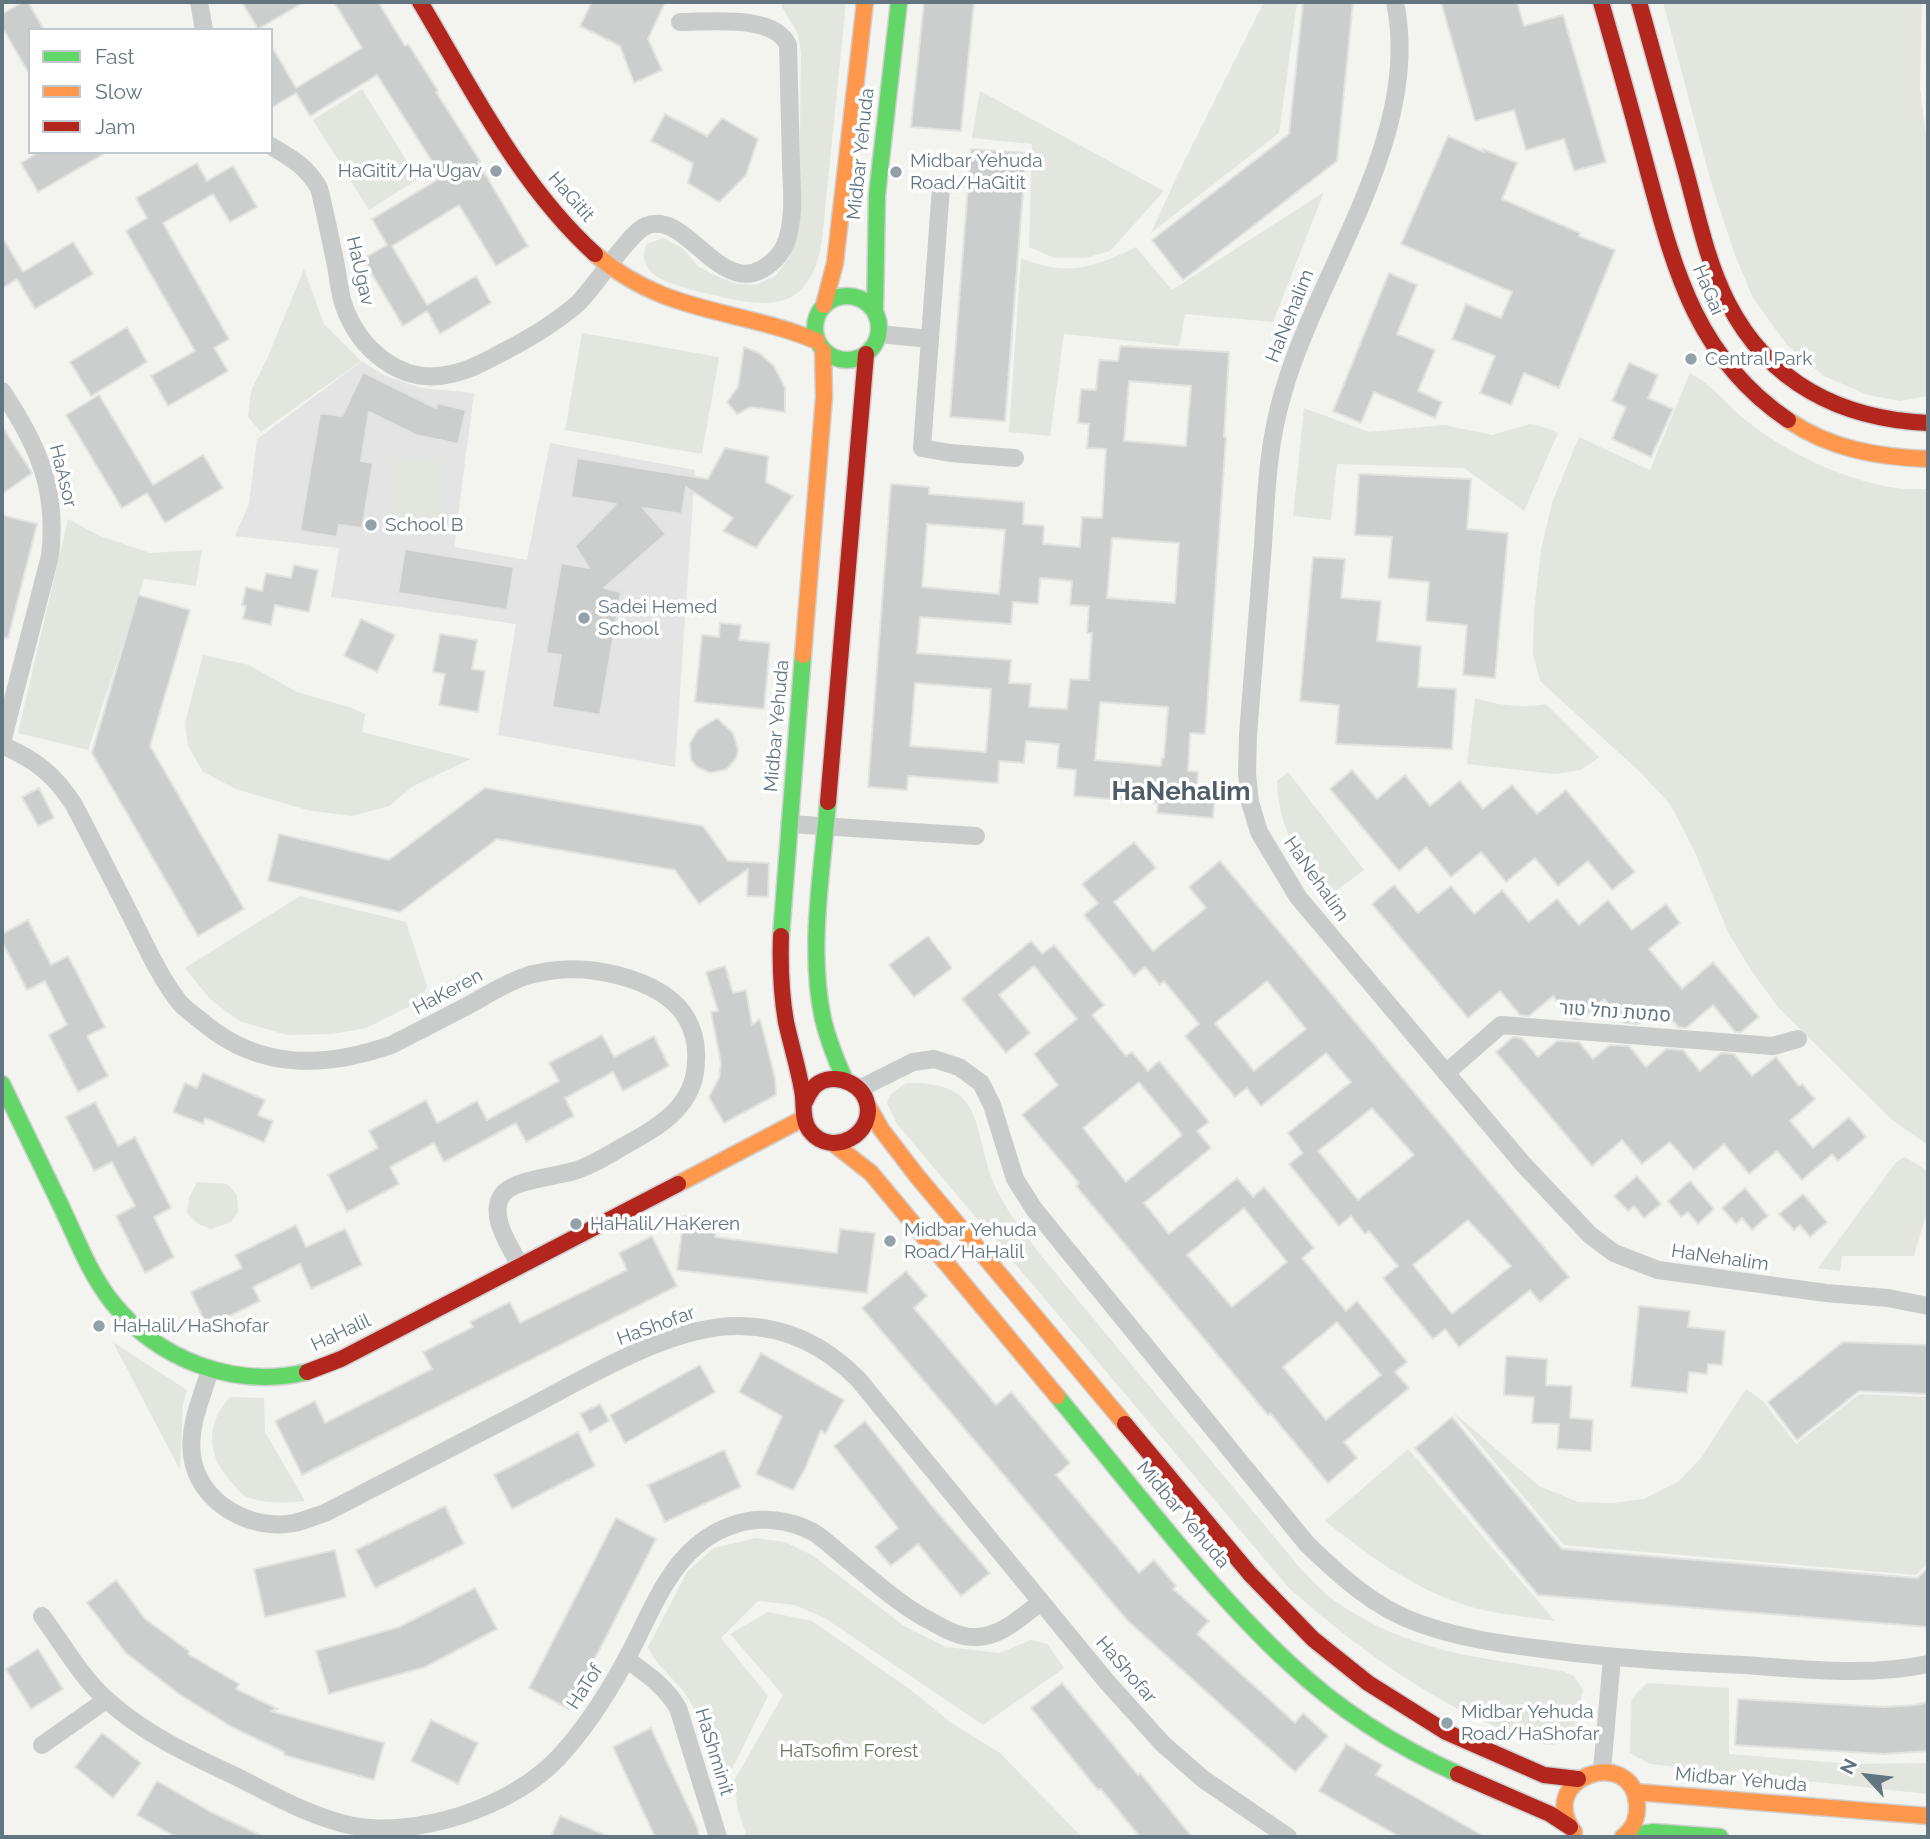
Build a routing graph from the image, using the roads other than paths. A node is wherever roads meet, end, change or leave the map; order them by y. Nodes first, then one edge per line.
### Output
1 (199, 2) edge
2 (420, 2) edge
3 (865, 2) edge
4 (899, 2) edge
5 (1395, 2) edge
6 (1601, 2) edge
7 (1639, 2) edge
8 (680, 22) dead end
9 (204, 28) edge
10 (273, 147) edge
11 (941, 187) dead end
12 (610, 265) junction
13 (821, 309) junction
14 (875, 312) junction
15 (769, 324) junction
16 (879, 334) junction
17 (930, 339) junction
18 (820, 346) junction
19 (866, 355) junction
20 (2, 391) edge
21 (1928, 423) edge
22 (1015, 458) dead end
23 (1928, 459) edge
24 (2, 744) edge
25 (789, 824) junction
26 (826, 827) junction
27 (976, 836) dead end
28 (1798, 1039) dead end
29 (1446, 1073) junction
30 (2, 1084) edge
31 (852, 1084) junction
32 (868, 1106) junction
33 (804, 1110) junction
34 (834, 1144) junction
35 (520, 1266) junction
36 (1928, 1306) edge
37 (210, 1370) junction
38 (1041, 1602) junction
39 (42, 1616) dead end
40 (1612, 1658) junction
41 (626, 1660) junction
42 (1928, 1664) edge
43 (106, 1700) junction
44 (41, 1745) dead end
45 (1602, 1770) junction
46 (1578, 1779) junction
47 (1635, 1792) junction
48 (1928, 1816) edge
49 (1575, 1833) edge
50 (379, 1834) edge
51 (718, 1837) edge
52 (1288, 1837) edge
53 (1623, 1837) edge
54 (1720, 1837) edge

1 - 9 street
2 - 12 street, HaGitit
3 - 13 street, Midbar Yehuda
4 - 14 street, Midbar Yehuda
5 - 29 street, HaNehalim
6 - 23 street, HaGai
7 - 21 street, HaGai
8 - 12 street, HaUgav
10 - 12 street, HaUgav
11 - 17 street
12 - 15 street, HaGitit
13 - 14 street
13 - 15 street, HaGitit
13 - 18 street
14 - 16 street
15 - 18 street, HaGitit
16 - 17 street
16 - 19 street
17 - 22 street
18 - 19 street
18 - 25 street, Midbar Yehuda
19 - 26 street
20 - 24 street, HaAsor
24 - 35 street, HaKeren
25 - 26 street
25 - 33 street, Midbar Yehuda
26 - 27 street
26 - 31 street
28 - 29 street, סמטת נחל טור
29 - 36 street, HaNehalim
30 - 37 street, HaHalil
31 - 32 street
31 - 33 street
31 - 40 street
32 - 34 street
32 - 46 street, Midbar Yehuda
33 - 34 street
33 - 35 street, HaHalil
34 - 49 street, Midbar Yehuda
35 - 37 street, HaHalil
37 - 38 street, HaShofar
38 - 41 street, HaTof
38 - 52 street, HaShofar
39 - 43 street, HaTof
40 - 42 street
40 - 45 street
41 - 50 street, HaTof
41 - 51 street, HaShminit
43 - 44 street
43 - 50 street, HaTof
45 - 46 street
45 - 47 street
46 - 49 street
47 - 48 street, Midbar Yehuda
47 - 53 street
53 - 54 street

